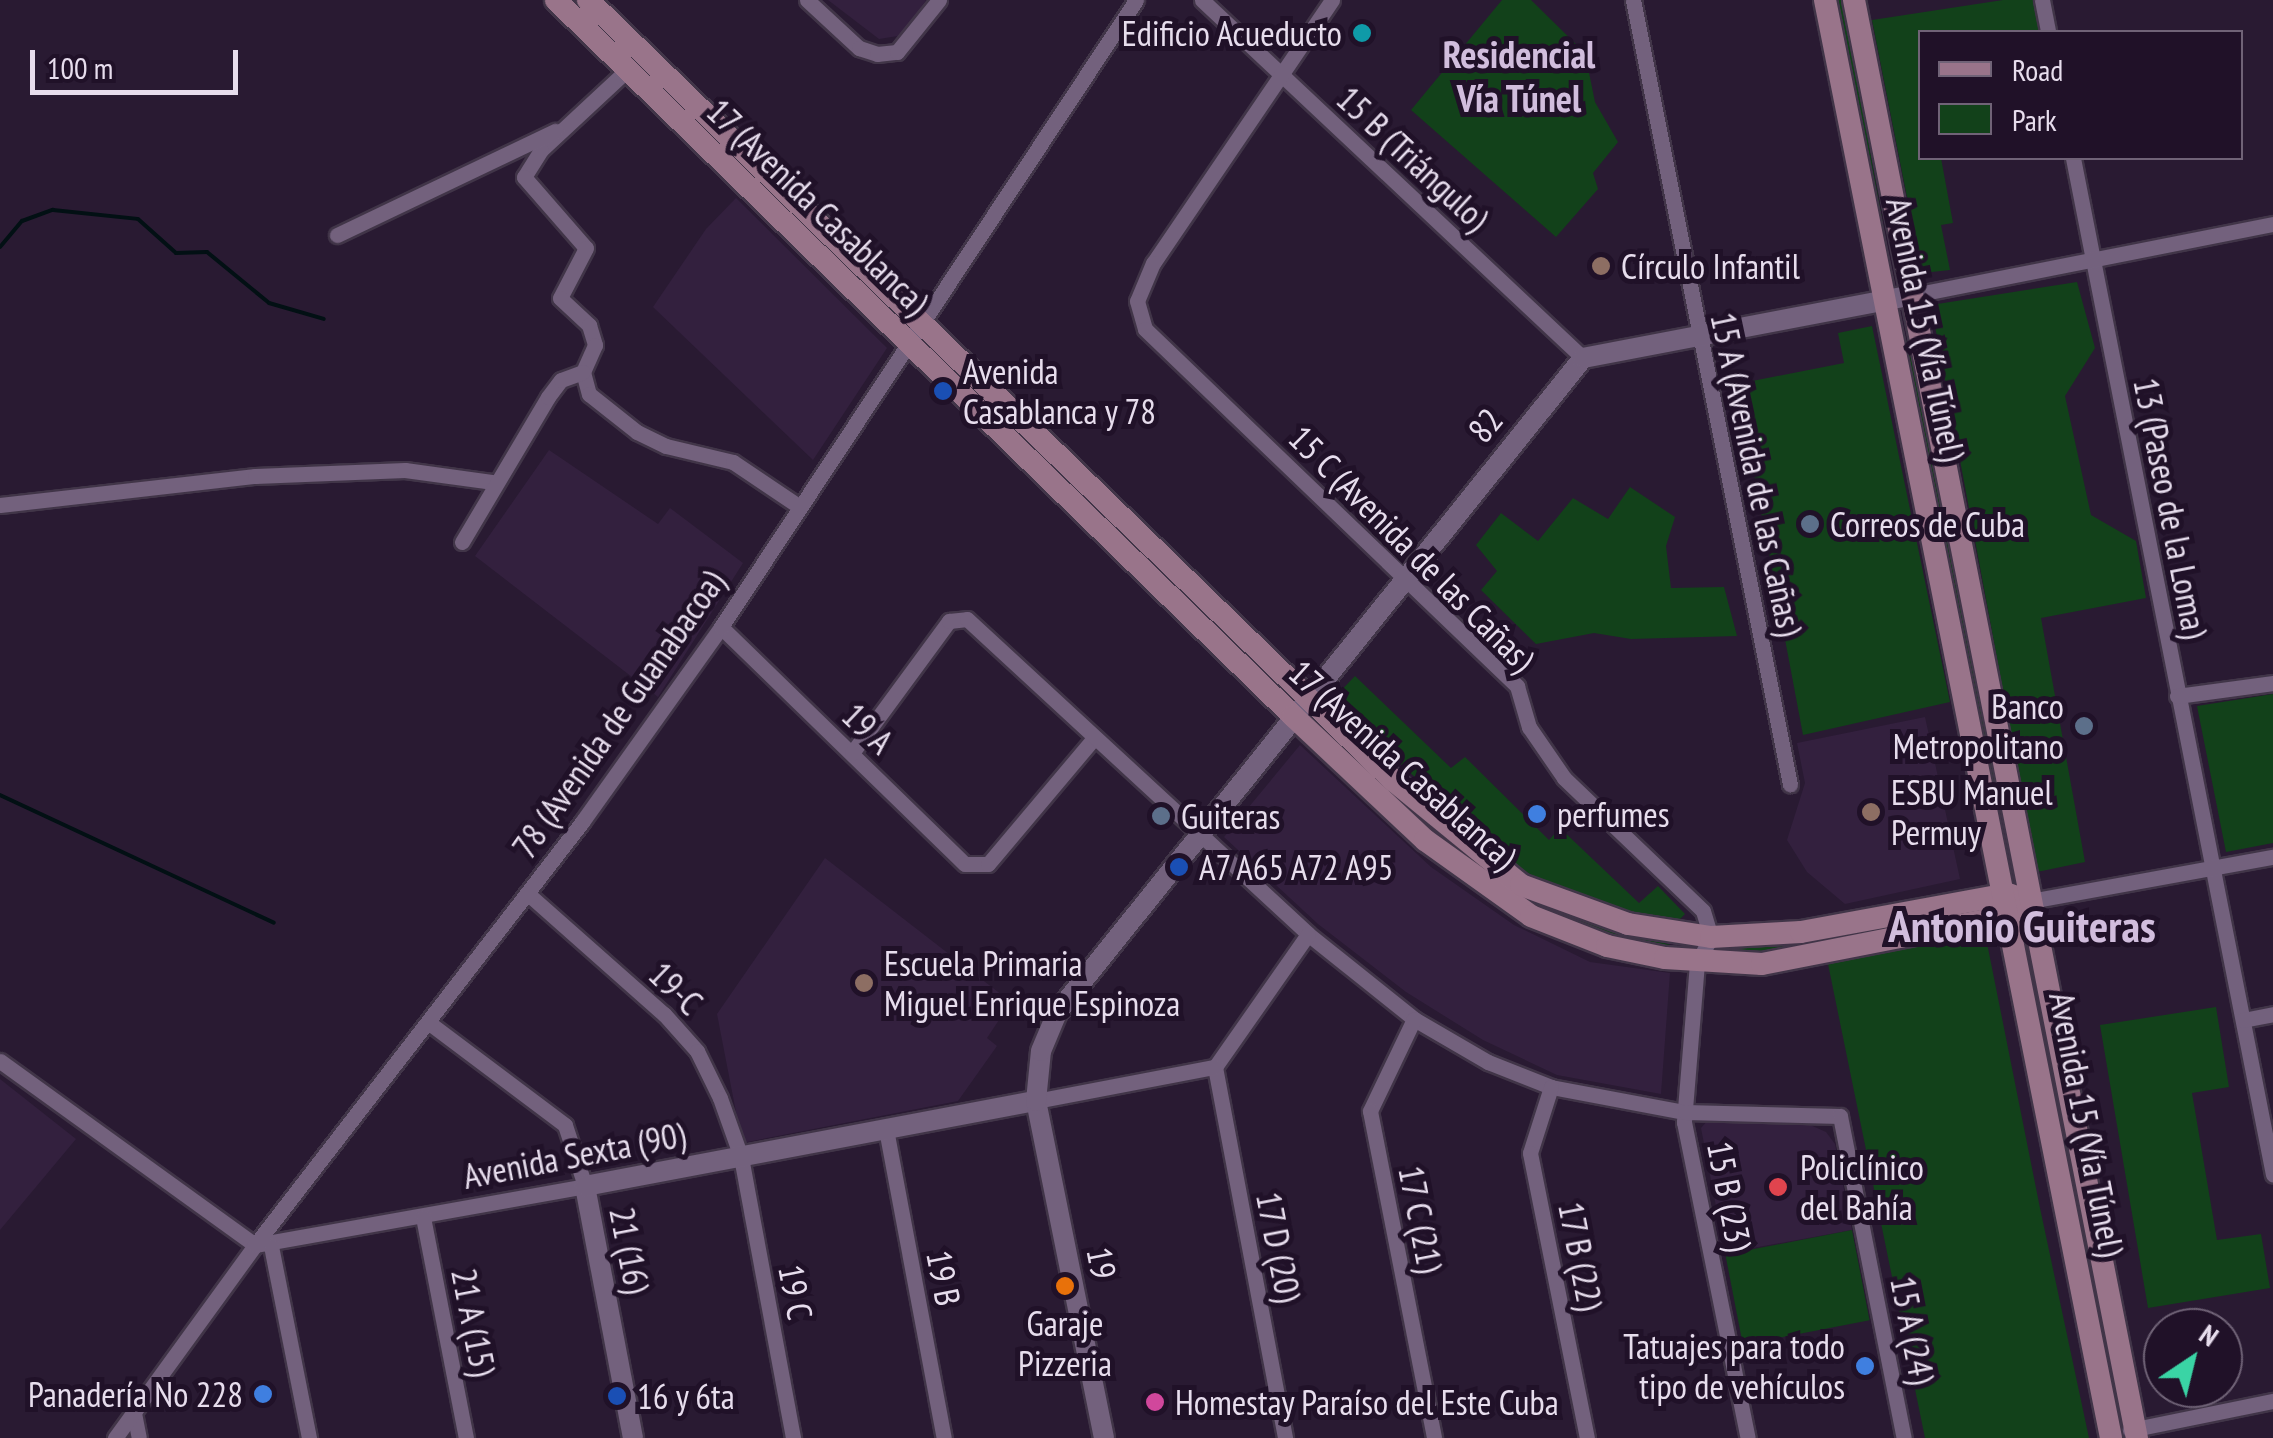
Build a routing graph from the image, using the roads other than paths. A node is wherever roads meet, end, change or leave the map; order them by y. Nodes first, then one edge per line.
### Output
1 (556, 0) edge
2 (588, 0) edge
3 (807, 0) edge
4 (938, 0) edge
5 (1136, 0) edge
6 (1202, 0) edge
7 (1332, 0) edge
8 (1632, 0) edge
9 (1825, 0) edge
10 (1854, 0) edge
11 (2042, 0) edge
12 (2048, 30) edge
13 (627, 70) junction
14 (1281, 75) junction
15 (564, 128) junction
16 (2073, 160) edge
17 (2273, 224) edge
18 (338, 235) dead end
19 (2092, 260) junction
20 (1909, 296) junction
21 (1883, 301) junction
22 (917, 334) junction
23 (1696, 334) junction
24 (1584, 358) junction
25 (583, 372) junction
26 (492, 482) junction
27 (0, 505) edge
28 (797, 505) junction
29 (462, 542) dead end
30 (1404, 580) junction
31 (722, 627) junction
32 (2273, 684) edge
33 (2177, 696) junction
34 (1310, 698) junction
35 (1293, 716) junction
36 (1094, 738) junction
37 (852, 754) junction
38 (1790, 784) dead end
39 (1198, 836) junction
40 (2273, 856) edge
41 (2215, 868) junction
42 (527, 893) junction
43 (2016, 904) junction
44 (1308, 934) junction
45 (1710, 937) junction
46 (1697, 963) junction
47 (2273, 1014) edge
48 (1414, 1019) junction
49 (2243, 1020) junction
50 (428, 1022) junction
51 (0, 1061) edge
52 (1215, 1066) junction
53 (1551, 1087) junction
54 (1036, 1100) junction
55 (1685, 1112) junction
56 (886, 1129) junction
57 (740, 1157) junction
58 (2273, 1175) edge
59 (584, 1186) junction
60 (423, 1217) junction
61 (263, 1246) junction
62 (2273, 1401) edge
63 (134, 1412) junction
64 (2136, 1433) edge
65 (2110, 1435) edge
66 (115, 1438) edge
67 (139, 1438) edge
68 (309, 1438) edge
69 (466, 1438) edge
70 (633, 1438) edge
71 (793, 1438) edge
72 (944, 1438) edge
73 (1104, 1438) edge
74 (1285, 1438) edge
75 (1434, 1438) edge
76 (1586, 1438) edge
77 (1748, 1438) edge
78 (1904, 1438) edge

1 - 13 main road, 17 (Avenida Casablanca)
2 - 22 main road, 17 (Avenida Casablanca)
3 - 4 street
5 - 22 street, 78 (Avenida de Guanabacoa)
6 - 14 street, 15 B (Triángulo)
7 - 14 street
8 - 23 street, 15 A (Avenida de las Cañas)
9 - 21 main road, Avenida 15 (Vía Túnel)
10 - 20 main road, Avenida 15 (Vía Túnel)
11 - 12 street
13 - 15 street
13 - 22 main road, 17 (Avenida Casablanca)
14 - 24 street, 15 B (Triángulo)
14 - 30 street, 15 C (Avenida de las Cañas)
15 - 18 street
15 - 25 street
16 - 19 street, 13 (Paseo de la Loma)
17 - 19 street
19 - 20 street
19 - 33 street, 13 (Paseo de la Loma)
20 - 21 street
20 - 43 main road, Avenida 15 (Vía Túnel)
21 - 23 street
21 - 43 main road, Avenida 15 (Vía Túnel)
22 - 28 street, 78 (Avenida de Guanabacoa)
22 - 34 main road, 17 (Avenida Casablanca)
22 - 35 main road, 17 (Avenida Casablanca)
23 - 24 street
23 - 38 street, 15 A (Avenida de las Cañas)
24 - 30 street, 82
25 - 26 street
25 - 28 street
26 - 27 street
26 - 29 street
28 - 31 street, 78 (Avenida de Guanabacoa)
30 - 34 street, 82
30 - 45 street, 15 C (Avenida de las Cañas)
31 - 37 street, 19 A
31 - 42 street, 78 (Avenida de Guanabacoa)
32 - 33 street
33 - 41 street, 13 (Paseo de la Loma)
34 - 35 street, 82
34 - 45 main road, 17 (Avenida Casablanca)
35 - 39 street, 82
35 - 46 main road, 17 (Avenida Casablanca)
36 - 37 street, 19 A
36 - 37 street
36 - 39 street
39 - 44 street
39 - 54 street, 82
40 - 41 street
41 - 43 street
41 - 49 street, 13 (Paseo de la Loma)
42 - 50 street, 78 (Avenida de Guanabacoa)
42 - 57 street, 19-C
43 - 45 main road, 17 (Avenida Casablanca)
43 - 46 main road, 17 (Avenida Casablanca)
43 - 64 main road, Avenida 15 (Vía Túnel)
43 - 65 main road, Avenida 15 (Vía Túnel)
44 - 48 street
44 - 52 street
45 - 46 street
46 - 55 street, 15 B (23)
47 - 49 street
48 - 53 street
48 - 75 street, 17 C (21)
49 - 58 street, 13 (Paseo de la Loma)
50 - 59 street, 21 (16)
50 - 61 street, 78 (Avenida de Guanabacoa)
51 - 61 street
52 - 54 street, Avenida Sexta (90)
52 - 74 street, 17 D (20)
53 - 55 street
53 - 76 street, 17 B (22)
54 - 56 street, Avenida Sexta (90)
54 - 73 street, 19
55 - 77 street, 15 B (23)
55 - 78 street, 15 A (24)
56 - 57 street, Avenida Sexta (90)
56 - 72 street, 19 B
57 - 59 street, Avenida Sexta (90)
57 - 71 street, 19 C
59 - 60 street, Avenida Sexta (90)
59 - 70 street, 21 (16)
60 - 61 street, Avenida Sexta (90)
60 - 69 street, 21 A (15)
61 - 63 street, 78 (Avenida de Guanabacoa)
61 - 68 street
62 - 64 street
63 - 66 street, 78 (Avenida de Guanabacoa)
63 - 67 street
64 - 65 street

